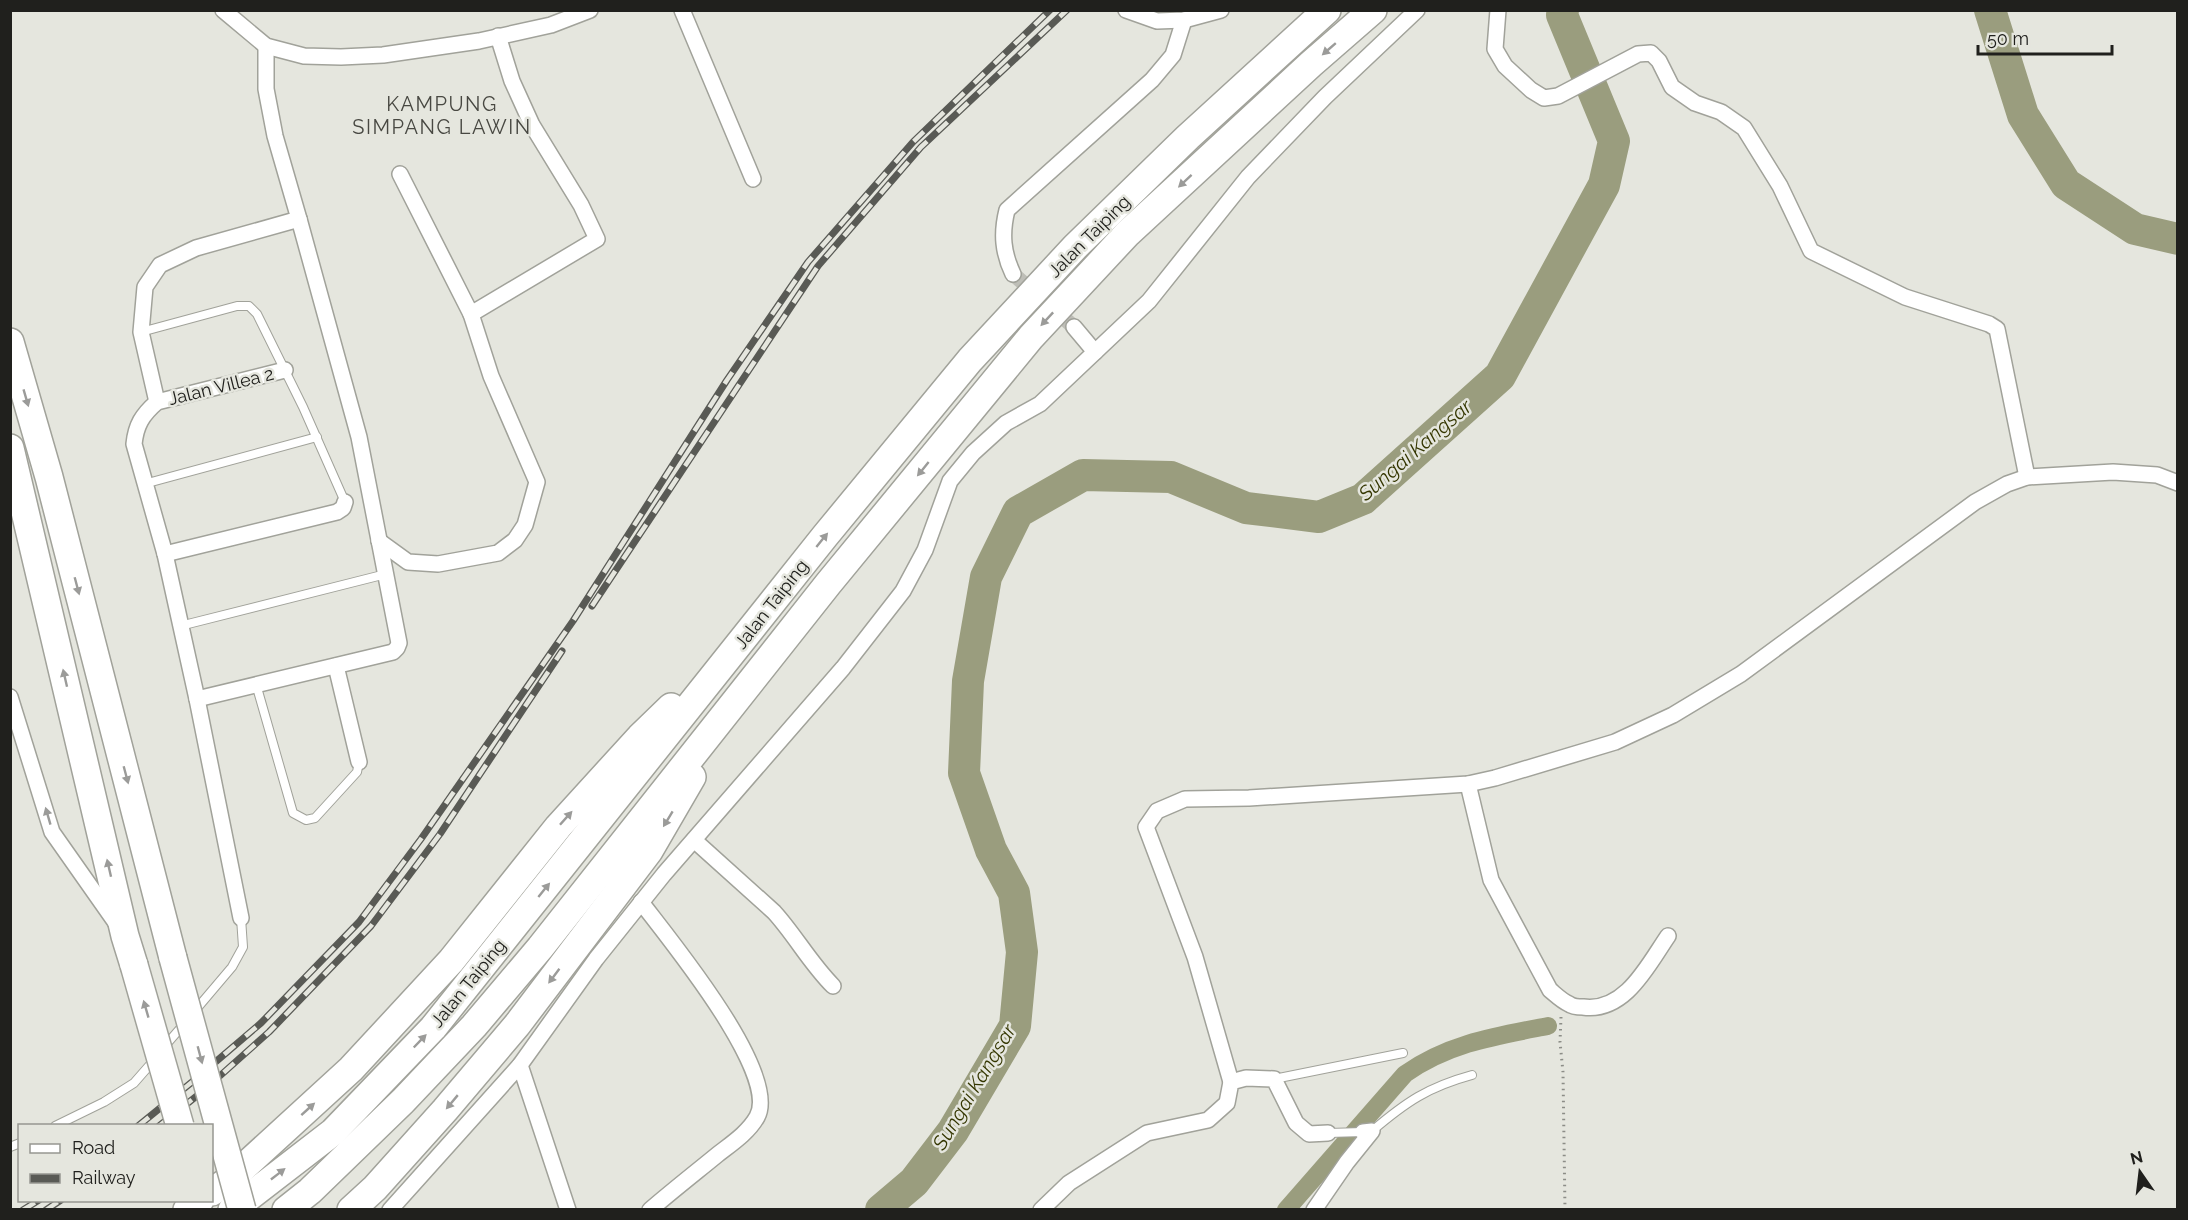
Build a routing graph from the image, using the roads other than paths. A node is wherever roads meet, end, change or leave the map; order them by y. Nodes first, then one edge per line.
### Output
1 (223, 10) edge
2 (590, 10) edge
3 (682, 10) edge
4 (1126, 10) edge
5 (1221, 10) edge
6 (1327, 10) edge
7 (1373, 10) edge
8 (1417, 10) edge
9 (1498, 10) edge
10 (1184, 20) junction
11 (498, 36) junction
12 (266, 46) junction
13 (399, 174) dead end
14 (753, 179) dead end
15 (299, 219) junction
16 (1013, 274) tunnel mouth
17 (471, 314) junction
18 (1074, 327) tunnel mouth
19 (141, 332) junction
20 (10, 342) edge
21 (1095, 352) junction
22 (285, 370) junction
23 (157, 402) junction
24 (317, 437) junction
25 (10, 448) edge
26 (2027, 477) junction
27 (2178, 483) edge
28 (144, 484) junction
29 (345, 502) joint
30 (379, 541) junction
31 (165, 555) junction
32 (386, 574) junction
33 (180, 626) junction
34 (336, 666) junction
35 (721, 667) junction
36 (256, 684) junction
37 (10, 697) edge
38 (197, 699) junction
39 (714, 730) junction
40 (359, 762) joint
41 (1468, 784) junction
42 (694, 840) junction
43 (642, 902) junction
44 (241, 918) joint
45 (125, 936) junction
46 (1668, 936) dead end
47 (833, 986) dead end
48 (1403, 1053) dead end
49 (520, 1065) junction
50 (1472, 1075) dead end
51 (1274, 1079) junction
52 (1231, 1082) junction
53 (58, 1124) edge
54 (180, 1124) edge
55 (1368, 1132) junction
56 (1328, 1133) joint
57 (233, 1177) junction
58 (213, 1191) edge
59 (376, 1202) edge
60 (232, 1209) edge
61 (242, 1209) edge
62 (286, 1209) edge
63 (351, 1209) edge
64 (568, 1209) edge
65 (650, 1209) edge
66 (1041, 1209) edge
67 (1314, 1209) edge

1 - 12 street
2 - 11 street
3 - 14 street
4 - 10 street
5 - 10 street
35 -> 6 highway, Jalan Taiping
7 -> 39 highway, Jalan Taiping
8 - 21 street
9 - 26 street
10 - 16 street
11 - 12 street
11 - 17 street
12 - 15 street
13 - 17 street
15 - 19 street
15 - 30 street
17 - 30 street
18 - 21 street
19 - 22 lane
19 - 23 street
20 -> 57 highway, bridge
21 - 42 street
22 - 23 street, Jalan Villea 2
22 - 24 lane
23 - 28 street
24 - 28 lane
24 - 29 lane
45 -> 25 highway
26 - 27 street
26 - 41 street
28 - 31 street
29 - 31 street
30 - 32 street
31 - 33 street
32 - 33 lane
32 - 34 street
33 - 38 street
34 - 36 street
34 - 40 street
57 -> 35 highway
60 -> 35 highway, Jalan Taiping
36 - 38 street
36 - 40 lane
45 -> 37 street
38 - 44 street
39 -> 59 highway
39 - 62 highway, Jalan Taiping
41 - 46 street
41 - 52 street
42 - 43 street
42 - 47 street
43 - 49 street
43 - 65 street
44 - 53 lane
54 -> 45 highway, bridge
48 - 51 lane
49 - 59 street
49 - 64 street
50 - 55 lane
51 - 52 street
51 - 56 street
52 - 66 street
55 - 56 lane
55 - 67 street
57 - 58 highway
57 - 61 highway, bridge
59 - 63 highway

